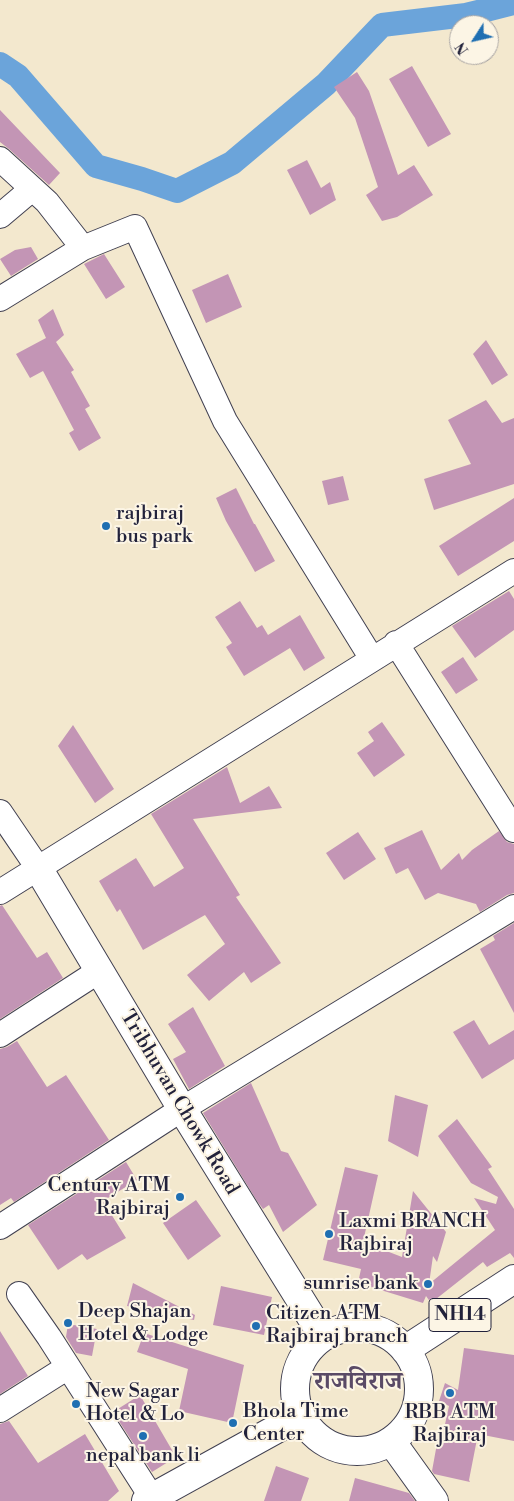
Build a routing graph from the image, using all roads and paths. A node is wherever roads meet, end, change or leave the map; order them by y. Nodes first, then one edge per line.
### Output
1 (0, 159) edge
2 (32, 189) junction
3 (0, 216) edge
4 (83, 248) junction
5 (0, 298) edge
6 (514, 571) edge
7 (396, 644) junction
8 (372, 659) junction
9 (0, 812) edge
10 (514, 830) edge
11 (38, 868) junction
12 (0, 892) edge
13 (514, 907) edge
14 (99, 971) junction
15 (0, 1035) edge
16 (182, 1109) junction
17 (0, 1227) edge
18 (514, 1279) edge
19 (19, 1294) dead end
20 (323, 1336) junction
21 (406, 1350) junction
22 (68, 1367) junction
23 (0, 1410) edge
24 (300, 1416) junction
25 (391, 1442) junction
26 (151, 1500) edge
27 (434, 1501) edge

1 - 2 street
2 - 3 street
2 - 4 street
4 - 5 street
4 - 8 street
6 - 7 street
7 - 8 street
7 - 10 street
8 - 11 street
9 - 11 street
11 - 12 street
11 - 14 main road, Tribhuvan Chowk Road
13 - 16 street
14 - 15 street
14 - 16 main road, Tribhuvan Chowk Road
16 - 17 street
16 - 20 main road, Tribhuvan Chowk Road
18 - 21 main road, NH14
19 - 22 street
20 - 21 main road, NH14
20 - 24 main road, NH14
21 - 25 main road, NH14
22 - 23 street
22 - 26 street
24 - 25 main road, NH14
24 - 26 main road
25 - 27 main road

